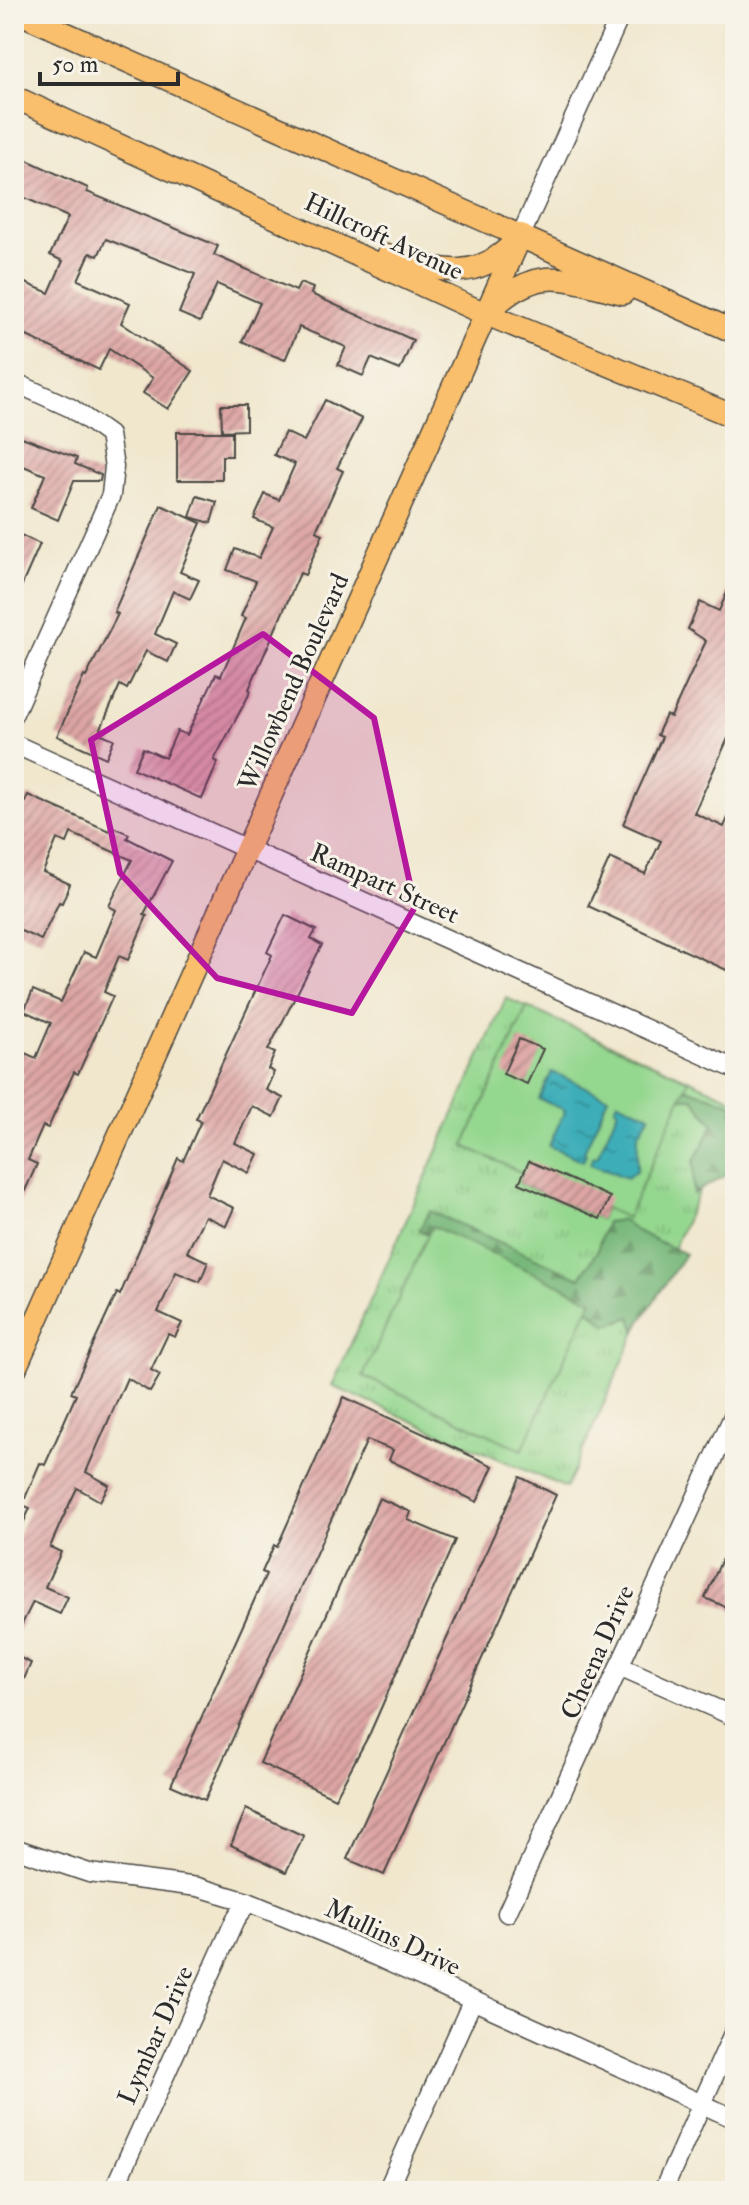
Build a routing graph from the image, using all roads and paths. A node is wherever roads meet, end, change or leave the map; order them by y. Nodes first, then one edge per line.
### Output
1 (22, 14) edge
2 (621, 14) edge
3 (14, 97) edge
4 (521, 235) junction
5 (324, 239) junction
6 (674, 304) junction
7 (486, 313) junction
8 (735, 332) edge
9 (14, 382) edge
10 (735, 417) edge
11 (14, 713) edge
12 (14, 744) edge
13 (249, 850) junction
14 (735, 1069) edge
15 (14, 1371) edge
16 (735, 1412) edge
17 (619, 1666) junction
18 (735, 1717) edge
19 (14, 1848) edge
20 (248, 1902) junction
21 (507, 1913) dead end
22 (472, 2002) junction
23 (735, 2029) edge
24 (702, 2104) junction
25 (735, 2119) edge
26 (113, 2191) edge
27 (387, 2191) edge
28 (663, 2191) edge

1 - 4 main road
2 - 4 street, Willowbend Boulevard
3 - 5 main road, Hillcroft Avenue
4 - 5 main road
4 - 6 main road
4 - 7 main road, Willowbend Boulevard
5 - 7 main road, Hillcroft Avenue
6 - 7 main road
6 - 8 main road
7 - 10 main road, Hillcroft Avenue
7 - 13 main road, Willowbend Boulevard
9 - 11 street
12 - 13 street, Rampart Street
13 - 14 street, Rampart Street
13 - 15 main road, Willowbend Boulevard
16 - 17 street, Cheena Drive
17 - 18 street
17 - 21 street, Cheena Drive
19 - 20 street, Mullins Drive
20 - 22 street, Mullins Drive
20 - 26 street, Lymbar Drive
22 - 24 street, Mullins Drive
22 - 27 street
23 - 24 street
24 - 25 street, Mullins Drive
24 - 28 street

